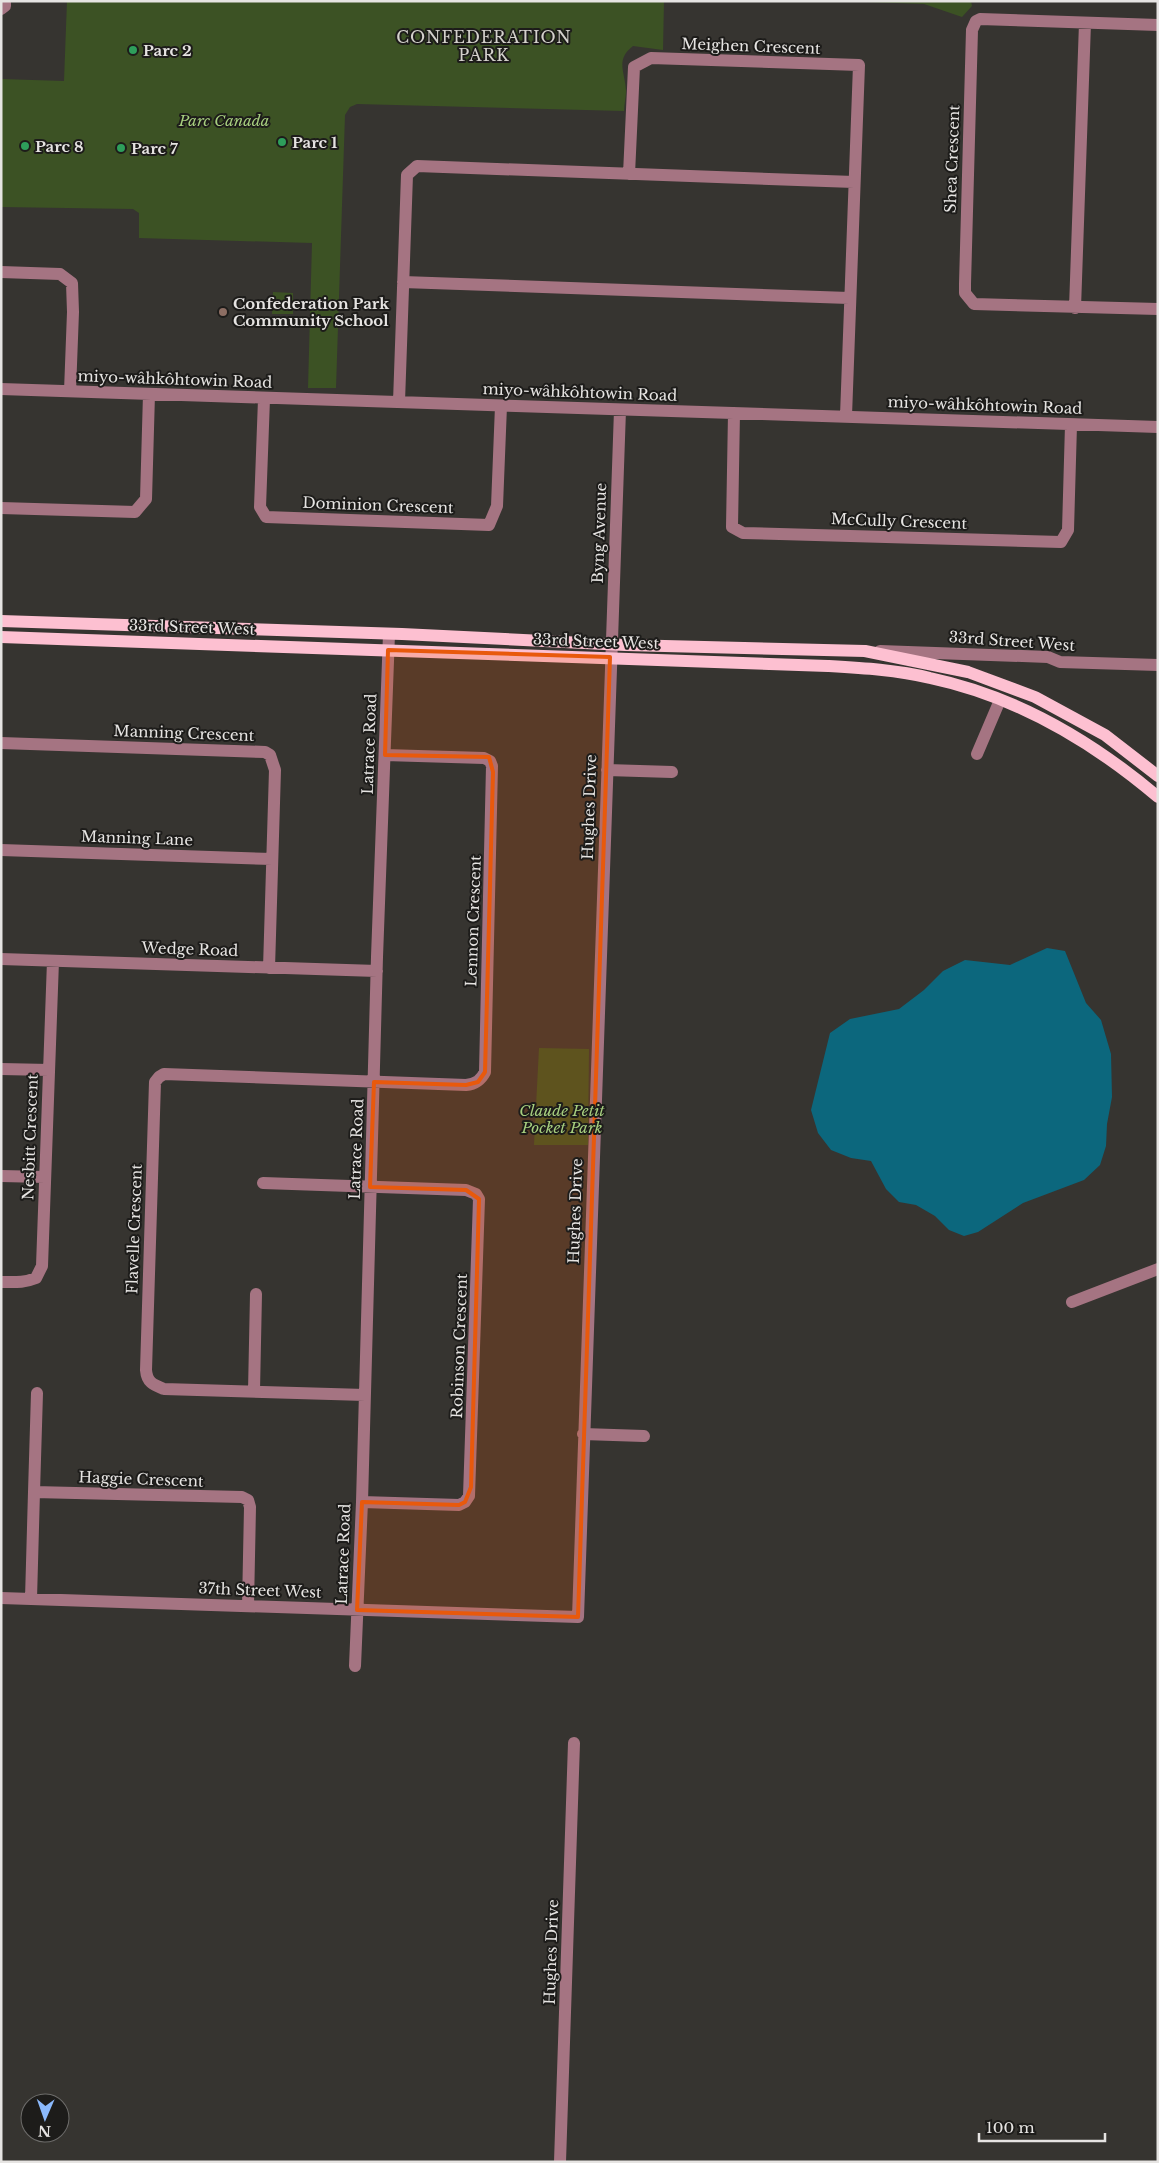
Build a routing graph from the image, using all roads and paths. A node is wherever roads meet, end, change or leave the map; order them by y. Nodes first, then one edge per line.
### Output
1 (5, 1) edge
2 (1, 9) edge
3 (1085, 23) junction
4 (1158, 25) edge
5 (629, 174) junction
6 (854, 182) junction
7 (1, 272) edge
8 (403, 282) junction
9 (849, 298) junction
10 (1075, 308) junction
11 (1158, 310) edge
12 (1, 389) edge
13 (70, 391) junction
14 (149, 394) junction
15 (264, 399) junction
16 (399, 402) junction
17 (501, 406) junction
18 (620, 410) junction
19 (734, 413) junction
20 (846, 416) junction
21 (1071, 425) junction
22 (1158, 427) edge
23 (1, 508) edge
24 (1, 621) edge
25 (389, 634) junction
26 (1, 637) edge
27 (611, 644) junction
28 (388, 650) junction
29 (865, 651) junction
30 (610, 658) junction
31 (1158, 665) edge
32 (1000, 700) junction
33 (1, 743) edge
34 (977, 754) dead end
35 (385, 755) junction
36 (607, 770) junction
37 (672, 772) dead end
38 (1158, 776) edge
39 (1158, 796) edge
40 (1, 850) edge
41 (272, 859) junction
42 (1, 959) edge
43 (52, 961) junction
44 (269, 968) junction
45 (377, 971) junction
46 (1, 1069) edge
47 (49, 1070) junction
48 (374, 1082) junction
49 (1, 1176) edge
50 (45, 1178) junction
51 (263, 1183) dead end
52 (370, 1187) junction
53 (1158, 1269) edge
54 (1, 1282) edge
55 (256, 1294) dead end
56 (1072, 1302) dead end
57 (254, 1391) junction
58 (36, 1393) dead end
59 (365, 1395) junction
60 (583, 1434) junction
61 (644, 1436) dead end
62 (34, 1492) junction
63 (362, 1502) junction
64 (1, 1598) edge
65 (31, 1599) junction
66 (248, 1606) junction
67 (357, 1610) junction
68 (578, 1617) joint
69 (355, 1666) dead end
70 (574, 1744) dead end
71 (560, 2162) edge

1 - 2 street
3 - 4 street, Shea Crescent
3 - 10 street
3 - 10 street, Shea Crescent
5 - 6 street
5 - 6 street, Meighen Crescent
5 - 8 street
6 - 9 street, Meighen Crescent
7 - 13 street
8 - 9 street
8 - 16 street
9 - 20 street, Meighen Crescent
10 - 11 street, Shea Crescent
12 - 13 street, miyo-wâhkôhtowin Road
13 - 14 street, miyo-wâhkôhtowin Road
14 - 15 street, miyo-wâhkôhtowin Road
14 - 23 street
15 - 16 street, miyo-wâhkôhtowin Road
15 - 17 street, Dominion Crescent
16 - 17 street, miyo-wâhkôhtowin Road
17 - 18 street, miyo-wâhkôhtowin Road
18 - 19 street, miyo-wâhkôhtowin Road
18 - 27 street, Byng Avenue
19 - 20 street, miyo-wâhkôhtowin Road
19 - 21 street, McCully Crescent
20 - 21 street, miyo-wâhkôhtowin Road
21 - 22 street, miyo-wâhkôhtowin Road
24 - 25 main road, 33rd Street West
25 - 27 main road, 33rd Street West
25 - 28 street, Latrace Road
26 - 28 main road, 33rd Street West
27 - 29 main road, 33rd Street West
27 - 30 street, Byng Avenue
28 - 30 main road, 33rd Street West
28 - 35 street, Latrace Road
29 - 31 street, 33rd Street West
29 - 38 main road, 33rd Street West
30 - 32 main road, 33rd Street West
30 - 36 street, Hughes Drive
32 - 34 street
32 - 39 main road, 33rd Street West
33 - 41 street, Manning Crescent
35 - 45 street, Latrace Road
35 - 48 street, Lennon Crescent
36 - 37 street
36 - 60 street, Hughes Drive
40 - 41 street, Manning Lane
41 - 44 street, Manning Crescent
42 - 43 street, Wedge Road
43 - 44 street, Wedge Road
43 - 47 street, Nesbitt Crescent
44 - 45 street, Wedge Road
45 - 48 street, Latrace Road
46 - 47 street
47 - 50 street, Nesbitt Crescent
48 - 52 street, Latrace Road
48 - 57 street, Flavelle Crescent
49 - 50 street
50 - 54 street, Nesbitt Crescent
51 - 52 street, Robinson Crescent
52 - 59 street, Latrace Road
52 - 63 street, Robinson Crescent
53 - 56 street
55 - 57 street
57 - 59 street, Flavelle Crescent
58 - 62 street
59 - 63 street, Latrace Road
60 - 61 street
60 - 68 street, Hughes Drive
62 - 65 street
62 - 66 street, Haggie Crescent
63 - 67 street, Latrace Road
64 - 65 street, 37th Street West
65 - 66 street, 37th Street West
66 - 67 street, 37th Street West
67 - 68 street, 37th Street West
67 - 69 street, Latrace Road
70 - 71 street, Hughes Drive

